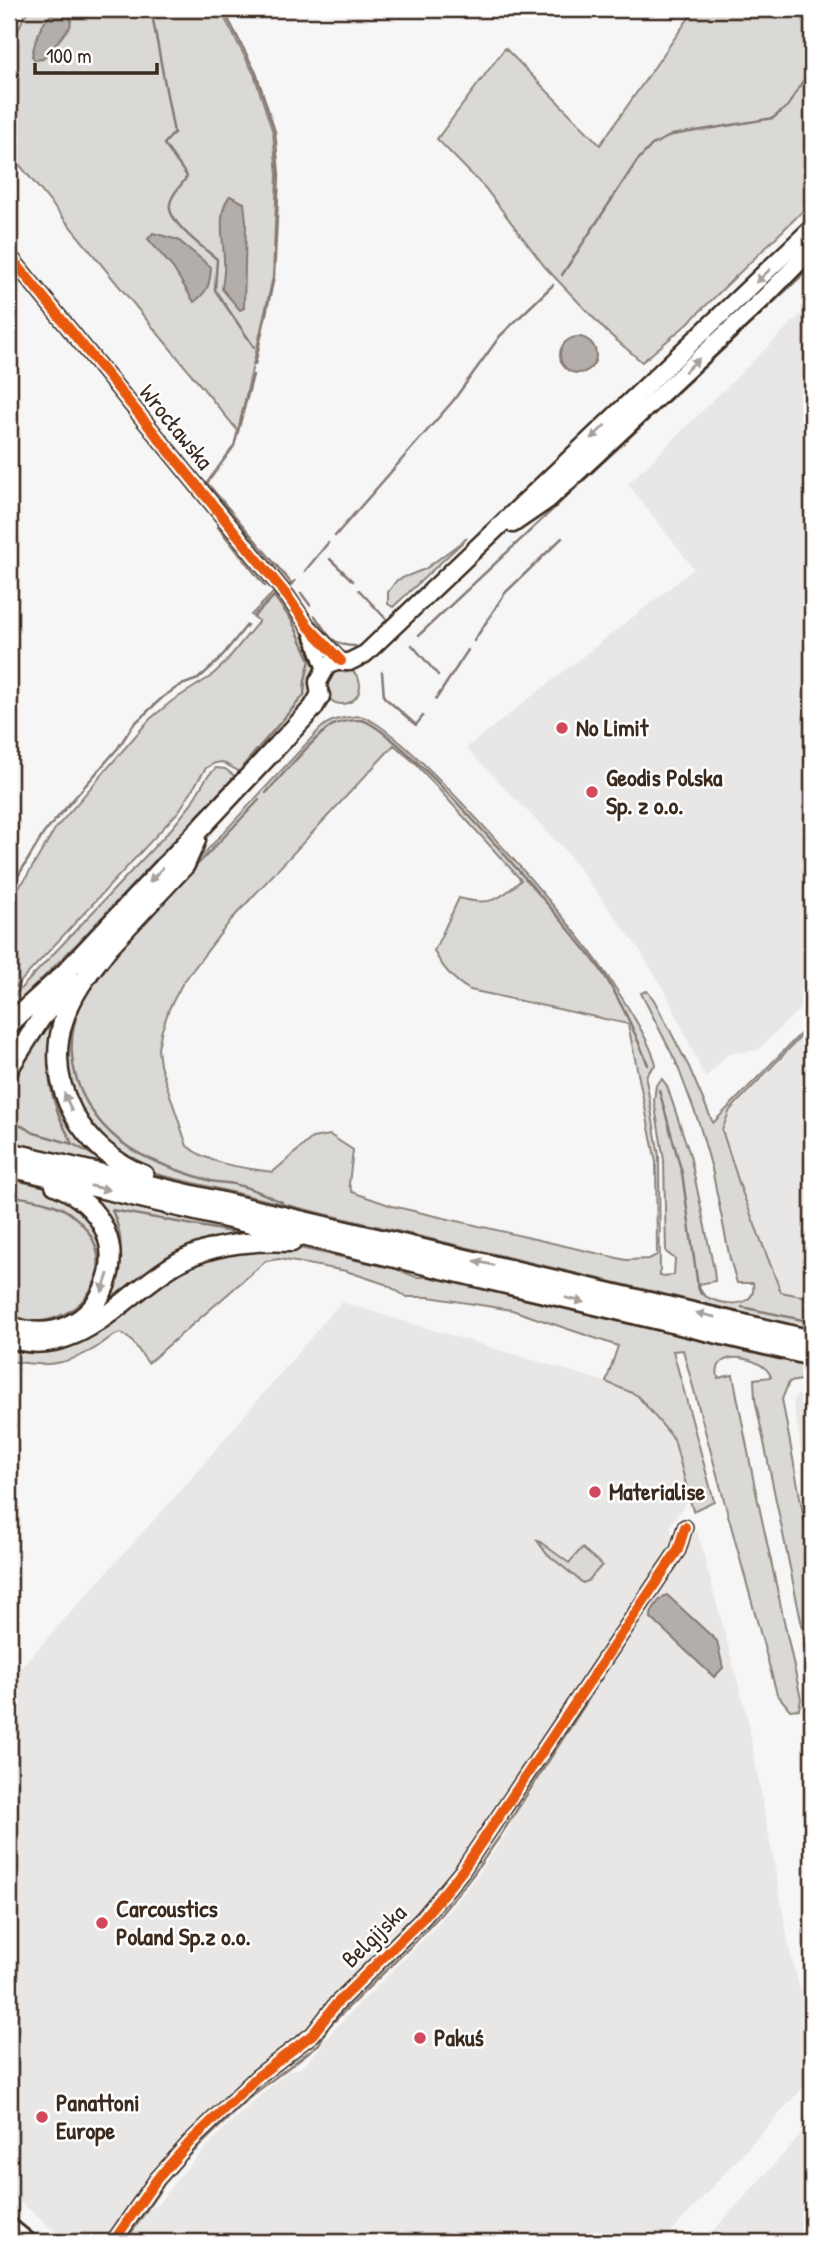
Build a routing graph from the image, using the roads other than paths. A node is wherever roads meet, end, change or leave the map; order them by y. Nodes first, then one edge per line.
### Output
1 (812, 228) edge
2 (812, 248) edge
3 (9, 255) edge
4 (479, 546) junction
5 (308, 626) junction
6 (341, 661) junction
7 (324, 670) junction
8 (320, 696) joint
9 (202, 825) junction
10 (108, 948) junction
11 (64, 974) junction
12 (9, 1024) edge
13 (9, 1045) edge
14 (9, 1068) edge
15 (10, 1159) edge
16 (271, 1212) junction
17 (341, 1245) junction
18 (9, 1325) edge
19 (9, 1338) edge
20 (812, 1340) edge
21 (812, 1356) edge
22 (685, 1527) dead end
23 (9, 2224) edge
24 (31, 2242) edge
25 (113, 2242) edge

1 -> 4 main road
4 -> 2 main road
3 - 5 street, Wrocławska
4 - 6 main road
5 - 6 street
5 - 7 street
6 - 7 main road
7 - 8 main road
8 - 9 highway
9 - 10 highway
9 -> 11 highway
10 - 14 highway
16 -> 10 highway
11 - 12 highway
11 - 13 highway
15 - 16 highway
15 -> 17 highway
15 -> 18 highway
20 -> 16 highway
17 - 19 highway
17 -> 21 highway
22 - 25 street, Belgijska
23 - 24 street

